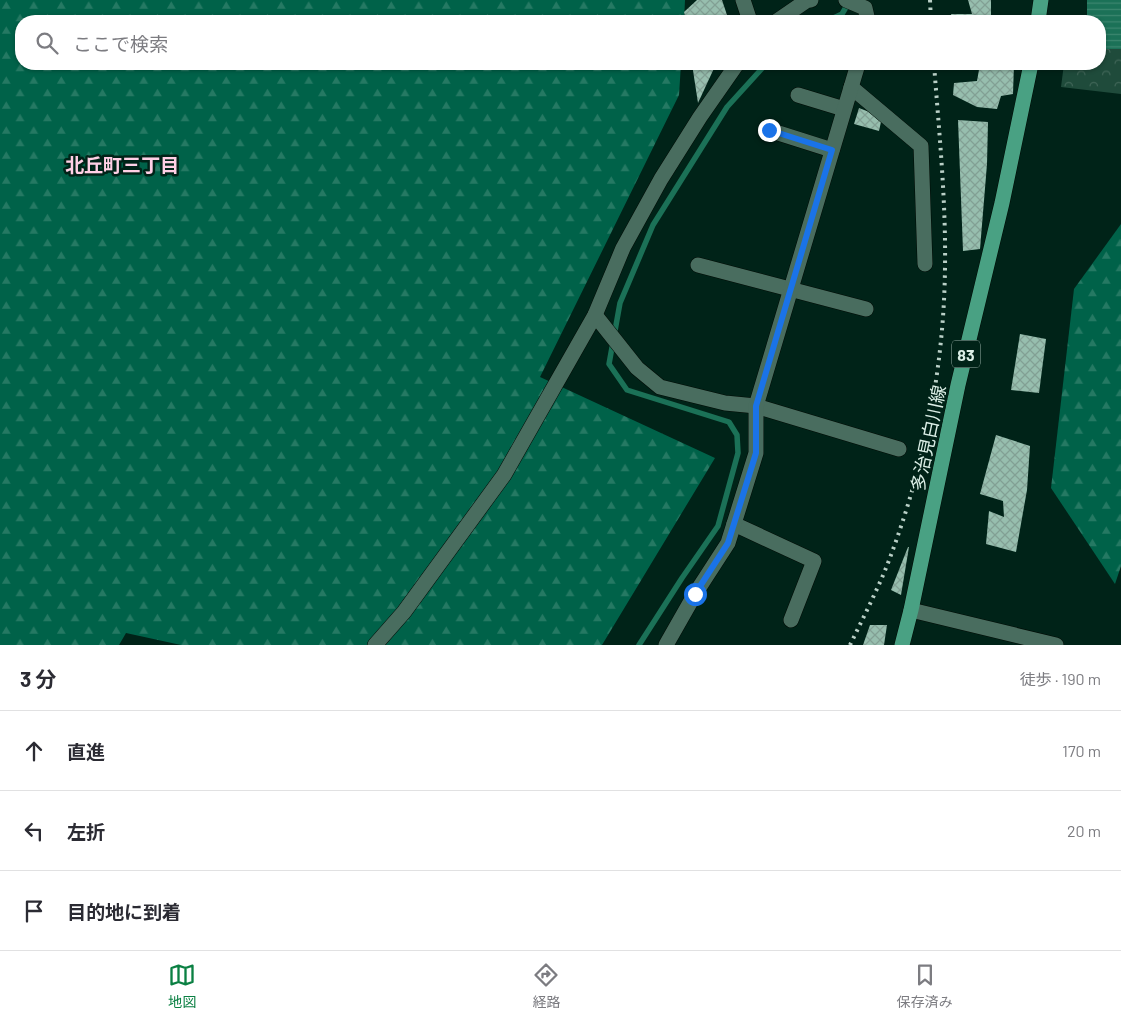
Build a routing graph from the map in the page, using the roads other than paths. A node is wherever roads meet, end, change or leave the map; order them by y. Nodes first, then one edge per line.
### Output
1 (743, 0) edge
2 (787, 0) edge
3 (811, 0) edge
4 (846, 0) edge
5 (1041, 0) edge
6 (748, 15) edge
7 (782, 15) edge
8 (787, 15) edge
9 (867, 15) edge
10 (1039, 15) edge
11 (733, 70) edge
12 (856, 70) edge
13 (1030, 70) edge
14 (851, 87) junction
15 (798, 95) dead end
16 (844, 109) junction
17 (769, 130) dead end
18 (832, 150) junction
19 (925, 264) dead end
20 (698, 266) dead end
21 (791, 290) junction
22 (866, 309) dead end
23 (594, 315) junction
24 (756, 406) junction
25 (899, 449) dead end
26 (734, 524) junction
27 (911, 610) junction
28 (791, 620) dead end
29 (375, 645) edge
30 (668, 645) edge
31 (902, 645) edge
32 (1056, 645) edge

1 - 6 street
2 - 7 street
3 - 8 street
4 - 9 street
5 - 10 main road
11 - 23 street
12 - 14 street
13 - 27 main road, 多治見白川線 / 83
14 - 16 street
14 - 19 street
15 - 16 street
16 - 18 street
17 - 18 street
18 - 21 street
20 - 21 street
21 - 22 street
21 - 24 street
23 - 24 street
23 - 29 street
24 - 25 street
24 - 26 street
26 - 28 street
26 - 30 street
27 - 31 main road, 多治見白川線 / 83
27 - 32 street

